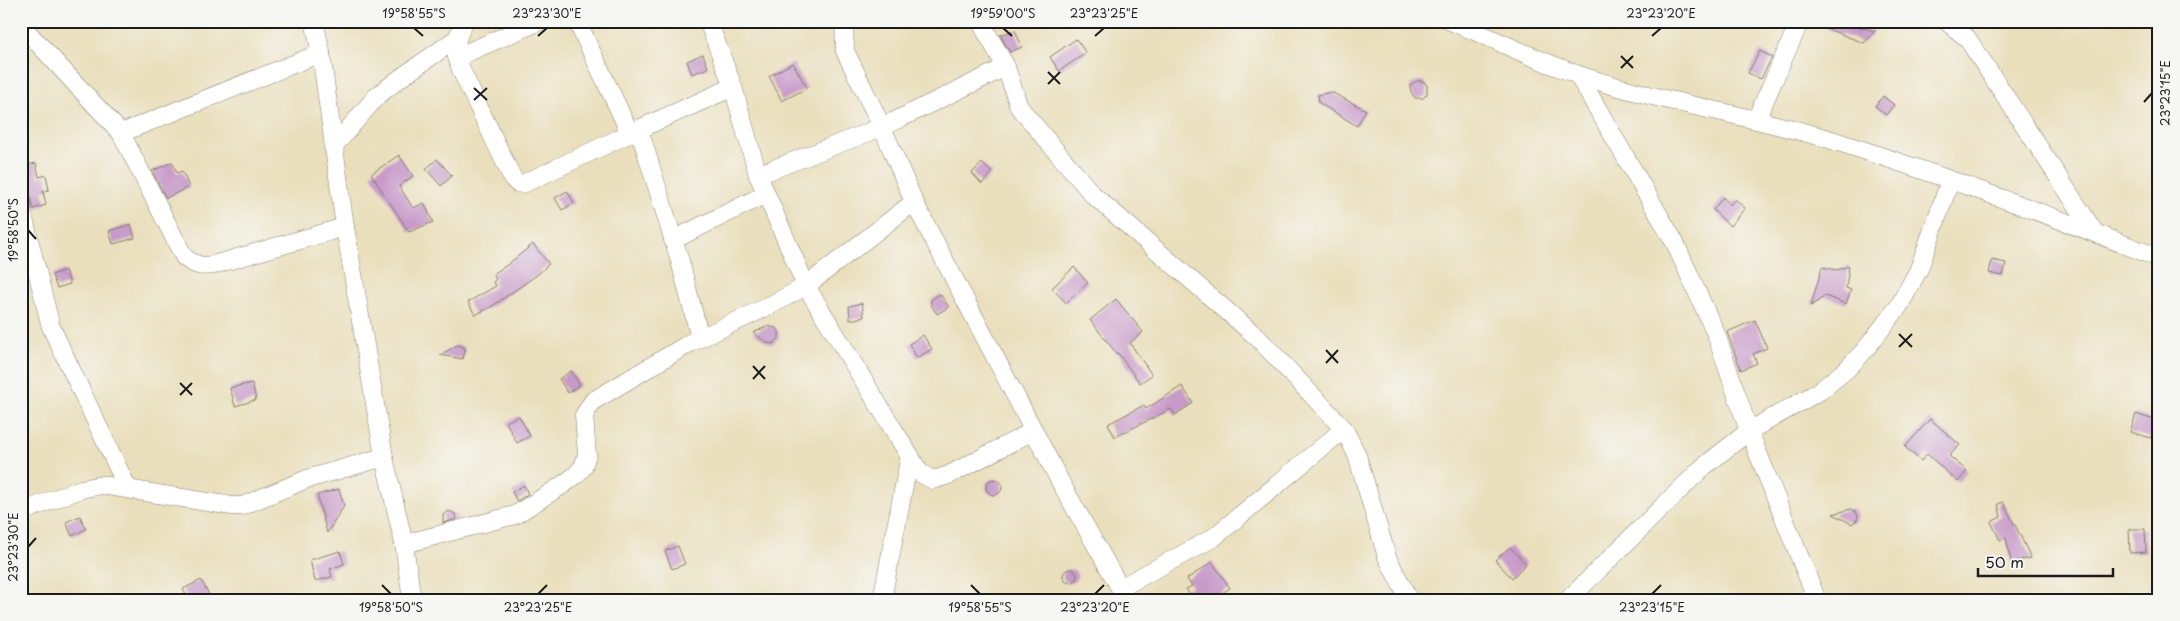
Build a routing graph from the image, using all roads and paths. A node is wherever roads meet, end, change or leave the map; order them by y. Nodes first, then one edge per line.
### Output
1 (314, 21) edge
2 (465, 21) edge
3 (540, 21) edge
4 (577, 21) edge
5 (708, 21) edge
6 (844, 21) edge
7 (980, 21) edge
8 (1450, 21) edge
9 (1800, 21) edge
10 (1946, 21) edge
11 (1961, 21) edge
12 (21, 25) edge
13 (456, 38) junction
14 (1967, 38) junction
15 (321, 53) junction
16 (457, 57) junction
17 (1006, 67) junction
18 (1578, 75) junction
19 (733, 87) junction
20 (1756, 120) junction
21 (882, 127) junction
22 (635, 131) junction
23 (121, 134) junction
24 (333, 146) junction
25 (758, 175) junction
26 (1950, 181) junction
27 (766, 194) junction
28 (914, 202) junction
29 (21, 208) edge
30 (344, 227) junction
31 (2095, 233) junction
32 (674, 240) junction
33 (2159, 258) edge
34 (806, 286) junction
35 (700, 338) junction
36 (1344, 429) junction
37 (1033, 431) junction
38 (1749, 431) junction
39 (910, 456) junction
40 (384, 457) junction
41 (128, 489) junction
42 (21, 512) edge
43 (404, 544) junction
44 (1124, 594) edge
45 (2159, 597) edge
46 (412, 600) edge
47 (885, 600) edge
48 (1409, 600) edge
49 (1568, 600) edge
50 (1817, 600) edge
51 (2155, 600) edge

1 - 15 street
2 - 13 street
3 - 16 street
4 - 22 street
5 - 19 street
6 - 21 street
7 - 17 street
8 - 18 street
9 - 20 street
10 - 14 street
11 - 14 street
12 - 23 street
13 - 16 street
13 - 24 street
14 - 31 street
15 - 23 street
15 - 24 street
16 - 22 street
17 - 21 street
17 - 36 street
18 - 20 street
18 - 38 street
19 - 22 street
19 - 25 street
20 - 26 street
21 - 25 street
21 - 28 street
22 - 32 street
23 - 30 street
24 - 30 street
25 - 27 street
26 - 31 street
26 - 38 street
27 - 32 street
27 - 34 street
28 - 34 street
28 - 37 street
29 - 41 street
30 - 40 street
31 - 33 street
32 - 35 street
34 - 35 street
34 - 39 street
35 - 43 street
36 - 44 street
36 - 48 street
37 - 39 street
37 - 44 street
38 - 49 street
38 - 50 street
39 - 47 street
40 - 41 street
40 - 43 street
41 - 42 street
43 - 46 street
45 - 51 street

